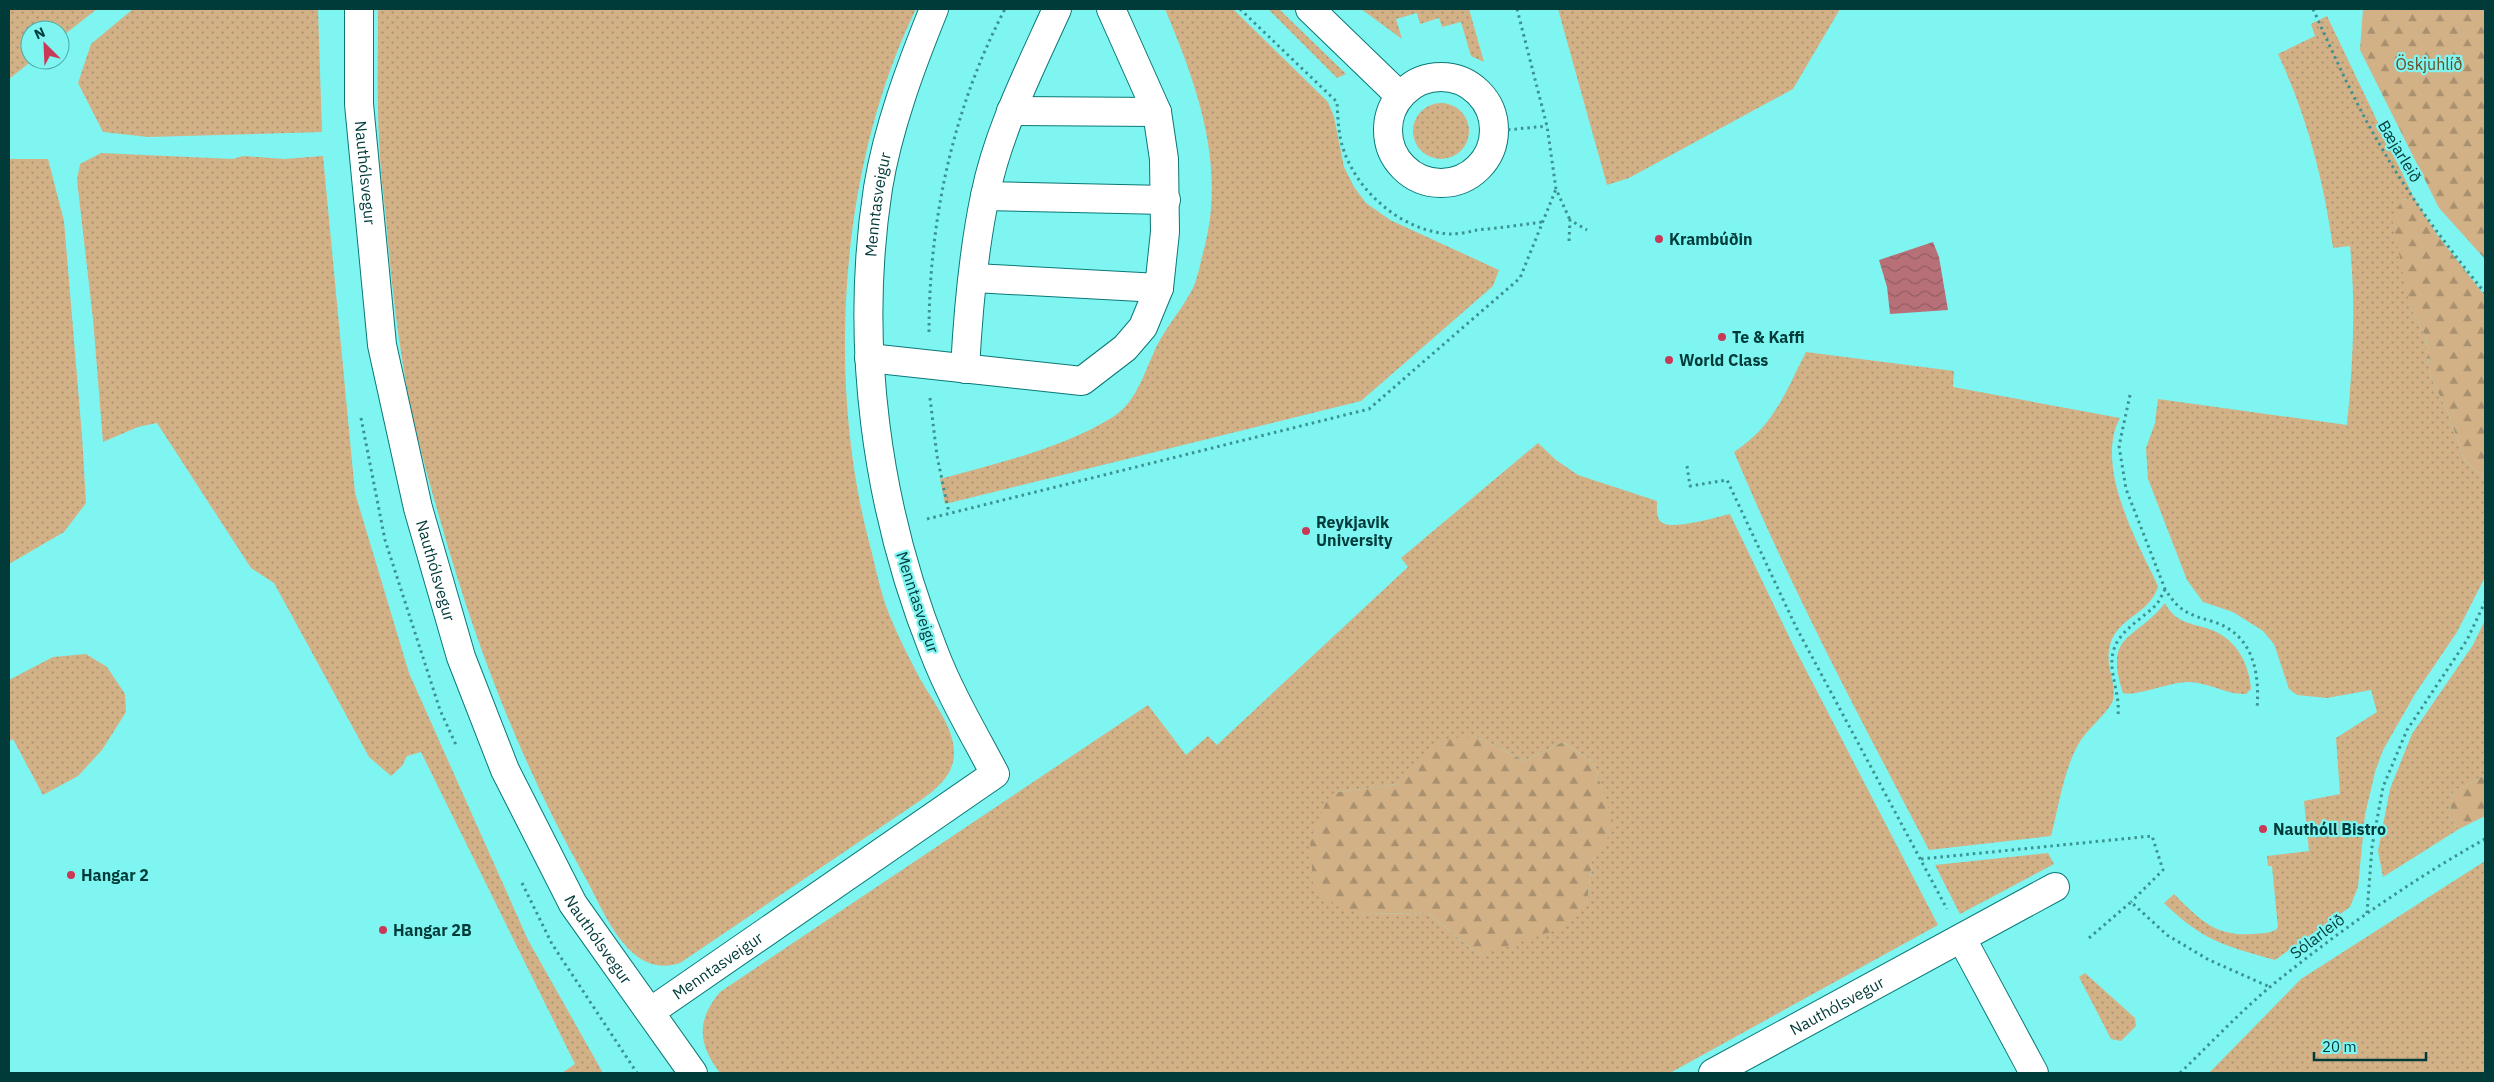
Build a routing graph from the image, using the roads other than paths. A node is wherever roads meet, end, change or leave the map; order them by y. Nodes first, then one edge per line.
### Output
1 (359, 9) edge
2 (934, 9) edge
3 (1057, 9) edge
4 (1111, 9) edge
5 (1310, 9) edge
6 (1400, 96) junction
7 (1012, 111) junction
8 (1157, 112) junction
9 (985, 196) junction
10 (1166, 200) junction
11 (974, 278) junction
12 (1158, 288) junction
13 (869, 358) junction
14 (965, 369) junction
15 (2055, 887) dead end
16 (1962, 939) junction
17 (650, 1012) junction
18 (693, 1073) edge
19 (1714, 1073) edge
20 (2034, 1073) edge

1 - 17 street, Nauthólsvegur
2 - 13 street, Menntasveigur
3 - 7 street
4 - 8 street
5 - 6 street
6 - 6 street
7 - 8 street
7 - 9 street
8 - 10 street
9 - 10 street
9 - 11 street
10 - 12 street
11 - 12 street
11 - 14 street
12 - 14 street
13 - 14 street
13 - 17 street, Menntasveigur
15 - 16 street, Nauthólsvegur
16 - 19 street, Nauthólsvegur
16 - 20 street
17 - 18 street, Nauthólsvegur

